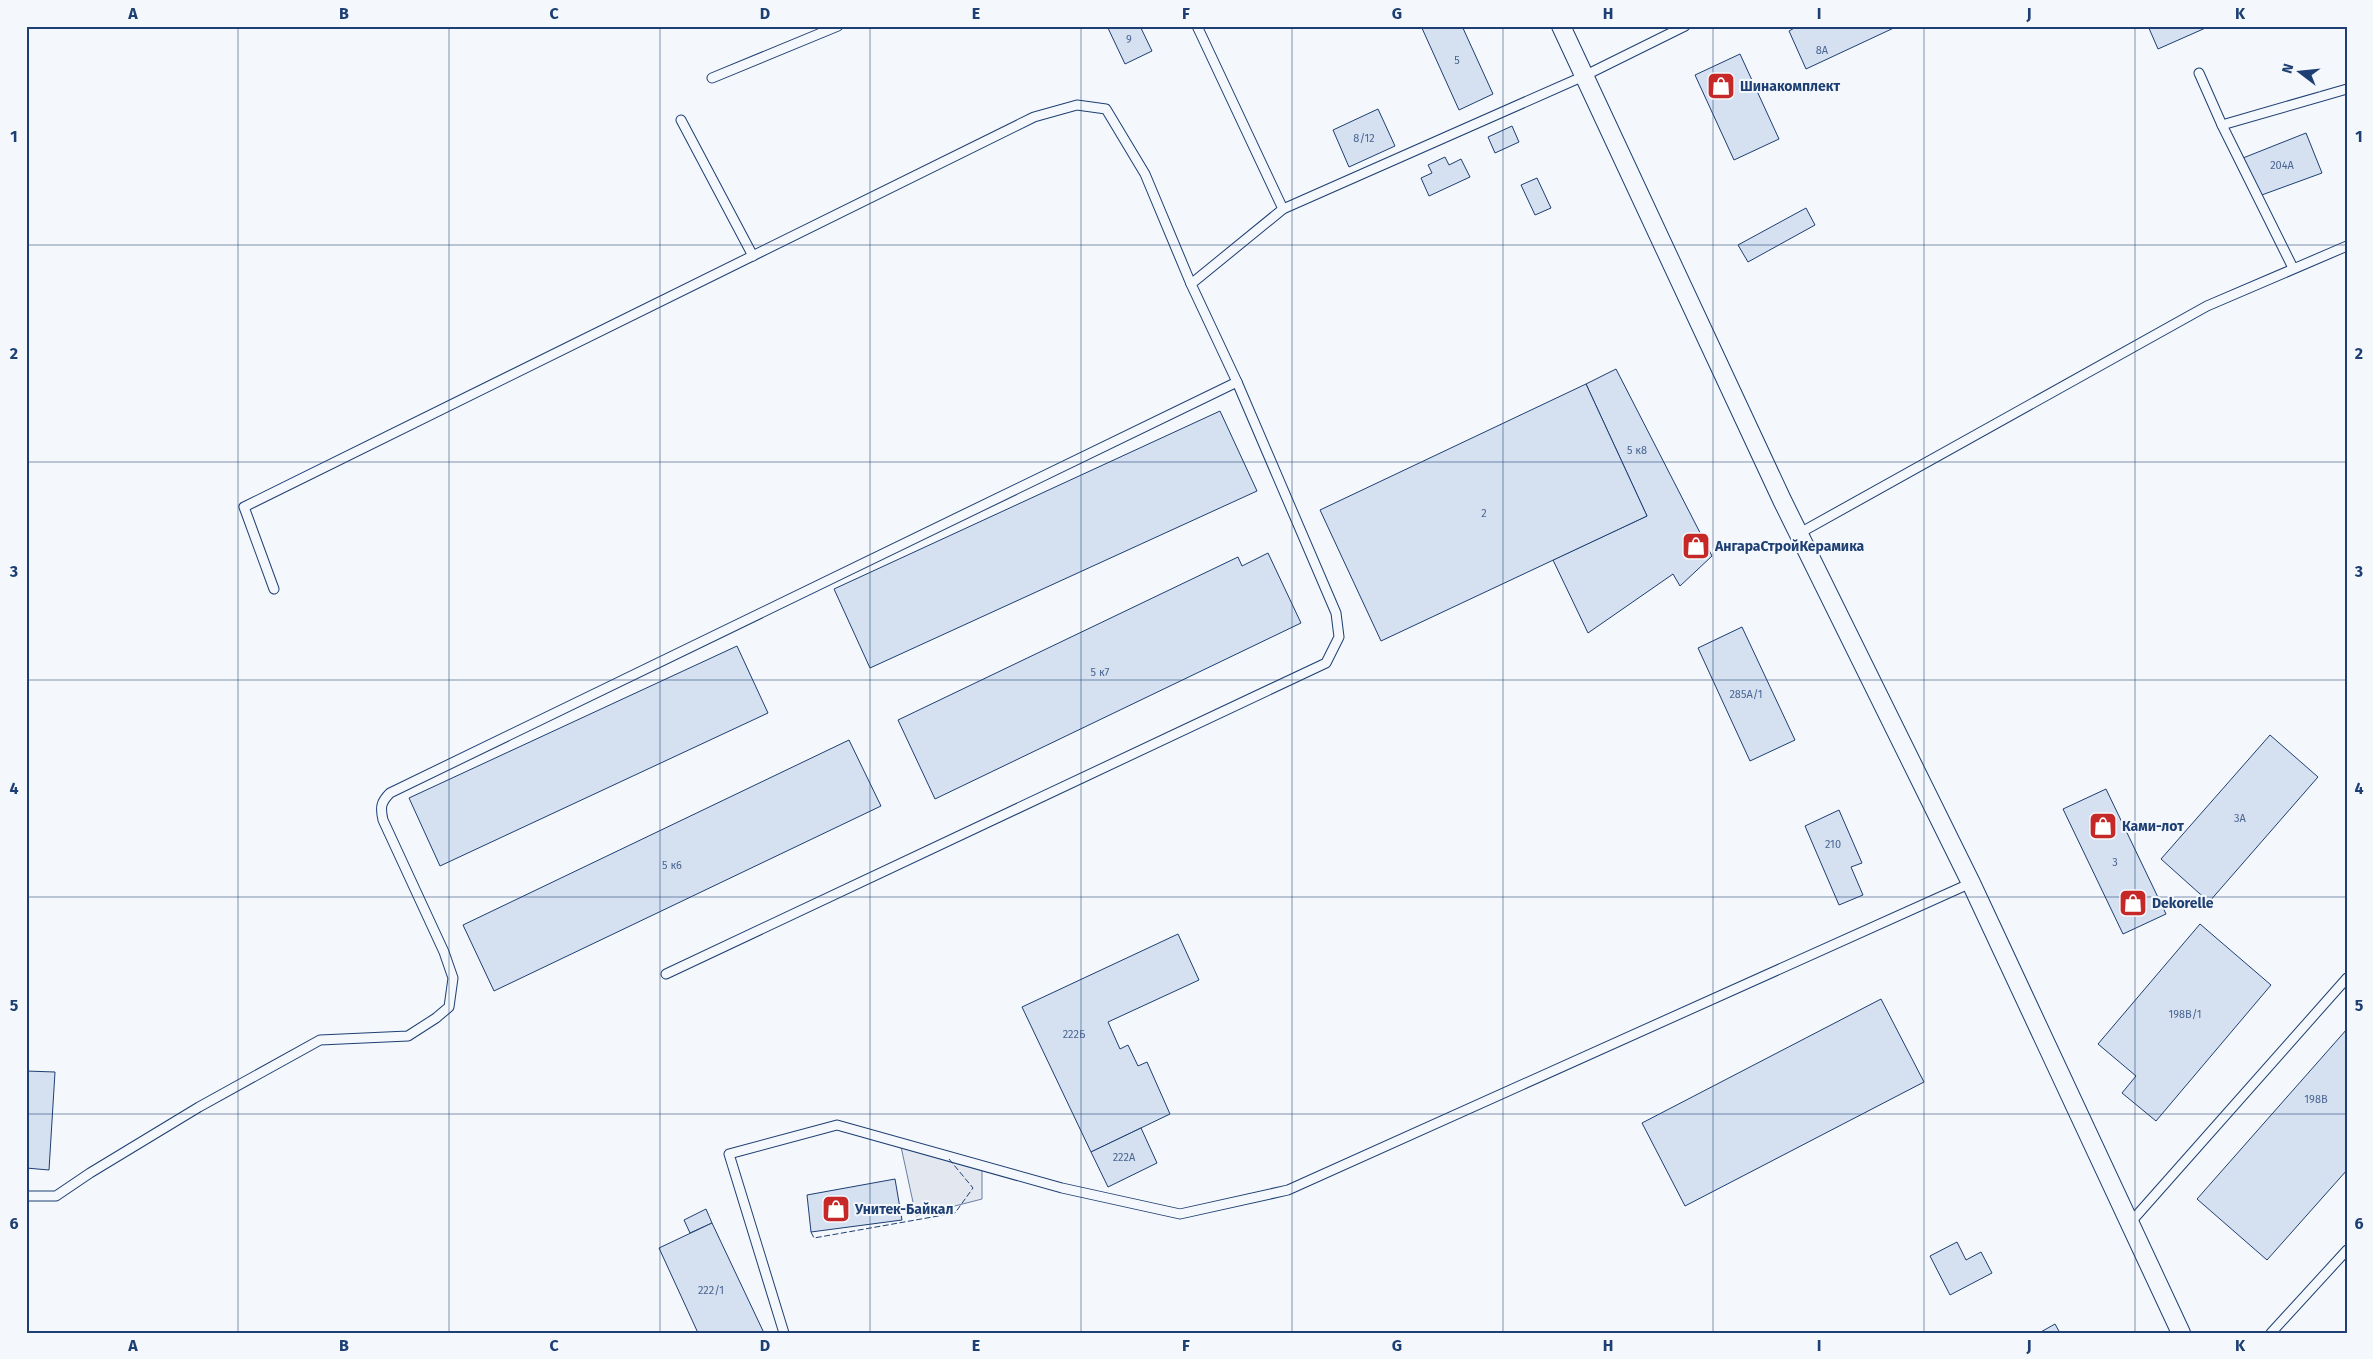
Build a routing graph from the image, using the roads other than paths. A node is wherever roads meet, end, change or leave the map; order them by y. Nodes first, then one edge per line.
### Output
1 (838, 26) edge
2 (1197, 26) edge
3 (1561, 26) edge
4 (1685, 26) edge
5 (2199, 73) dead end
6 (1584, 76) junction
7 (712, 78) dead end
8 (2347, 89) edge
9 (681, 120) dead end
10 (2222, 125) junction
11 (1283, 209) junction
12 (2347, 246) edge
13 (753, 256) junction
14 (2292, 268) junction
15 (1192, 284) junction
16 (1238, 382) junction
17 (1798, 534) junction
18 (274, 589) dead end
19 (1971, 883) junction
20 (666, 974) dead end
21 (2347, 978) edge
22 (26, 1196) edge
23 (2130, 1222) junction
24 (2347, 1250) edge
25 (784, 1333) edge
26 (2181, 1333) edge
27 (2271, 1333) edge

1 - 7 lane
2 - 11 lane
3 - 6 street
4 - 6 lane
5 - 10 lane
6 - 11 lane
6 - 17 street
8 - 10 lane
9 - 13 lane
10 - 14 lane
11 - 15 lane
12 - 14 lane
13 - 15 lane
13 - 18 lane
14 - 17 lane
15 - 16 lane
16 - 20 lane
16 - 22 lane
17 - 19 street
19 - 23 street
19 - 25 lane
21 - 23 lane
23 - 26 street
24 - 27 lane

